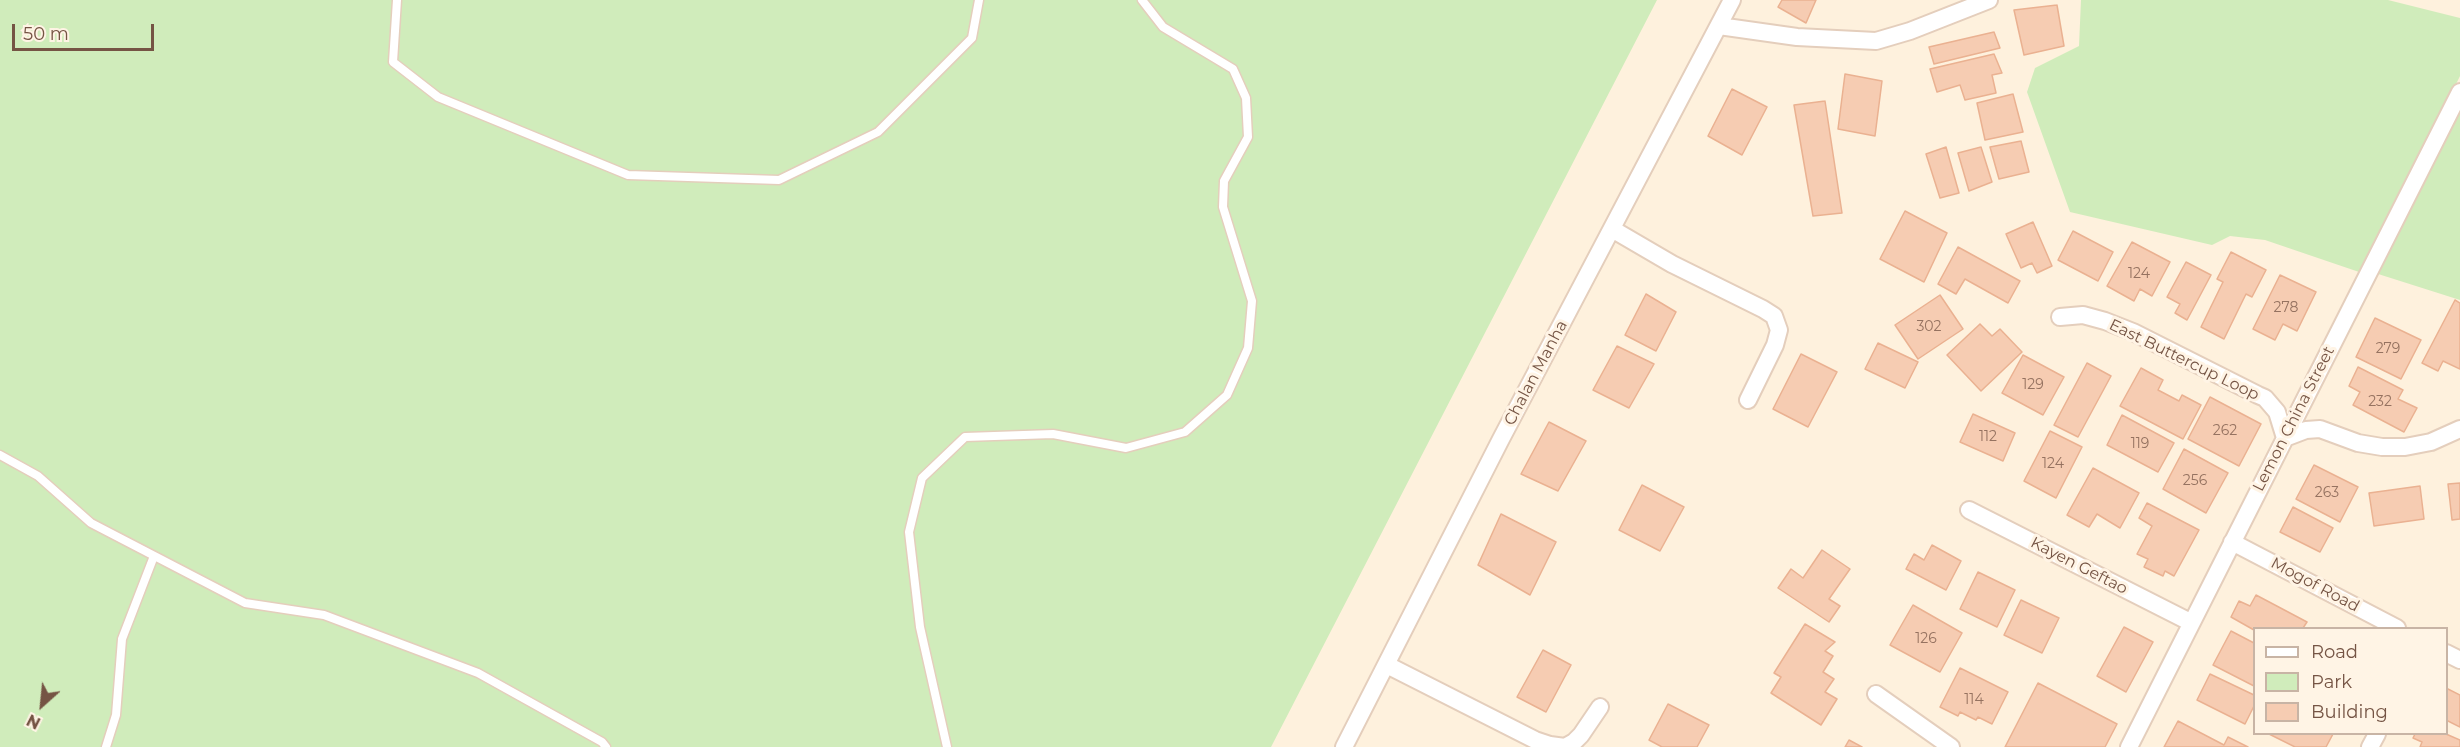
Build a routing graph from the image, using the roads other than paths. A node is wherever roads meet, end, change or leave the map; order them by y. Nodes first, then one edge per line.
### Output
1 (397, 0) edge
2 (979, 0) edge
3 (1142, 0) edge
4 (1732, 0) edge
5 (1989, 0) edge
6 (1719, 27) junction
7 (2460, 92) edge
8 (1612, 229) junction
9 (2060, 317) dead end
10 (1748, 400) dead end
11 (2460, 429) edge
12 (2285, 438) junction
13 (0, 455) edge
14 (1969, 510) dead end
15 (2232, 542) junction
16 (154, 556) junction
17 (2190, 622) junction
18 (2395, 627) edge
19 (1387, 665) junction
20 (1876, 694) dead end
21 (1600, 706) dead end
22 (106, 747) edge
23 (606, 747) edge
24 (947, 747) edge
25 (1344, 747) edge
26 (1952, 747) edge
27 (2128, 747) edge

1 - 2 lane
3 - 24 lane
4 - 6 street, Chalan Manha
5 - 6 street
6 - 8 street, Chalan Manha
7 - 12 street, Lemon China Street
8 - 10 street
8 - 19 street, Chalan Manha
9 - 12 street, East Buttercup Loop
11 - 12 street
12 - 15 street, Lemon China Street
13 - 16 lane
14 - 17 street, Kayen Geftao
15 - 17 street, Lemon China Street
15 - 18 street, Mogof Road
16 - 22 lane
16 - 23 lane
17 - 27 street, Lemon China Street
19 - 21 street
19 - 25 street, Chalan Manha
20 - 26 street

